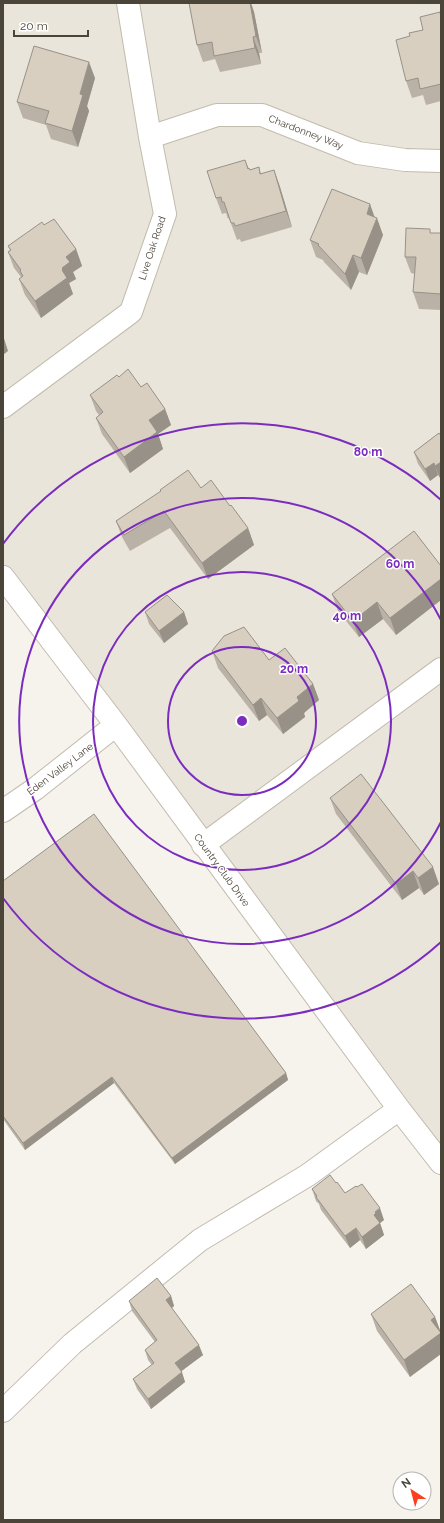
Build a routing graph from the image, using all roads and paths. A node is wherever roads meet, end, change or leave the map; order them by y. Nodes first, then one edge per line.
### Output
1 (128, 3) edge
2 (150, 137) junction
3 (441, 161) edge
4 (3, 407) edge
5 (3, 577) edge
6 (441, 669) edge
7 (116, 725) junction
8 (3, 811) edge
9 (203, 845) junction
10 (398, 1109) junction
11 (441, 1163) edge
12 (3, 1411) edge

1 - 2 street, Live Oak Road
2 - 3 street, Chardonney Way
2 - 4 street, Live Oak Road
5 - 7 street, Country Club Drive
6 - 9 street
7 - 8 street, Eden Valley Lane
7 - 9 street, Country Club Drive
9 - 10 street, Country Club Drive
10 - 11 street, Country Club Drive
10 - 12 street

